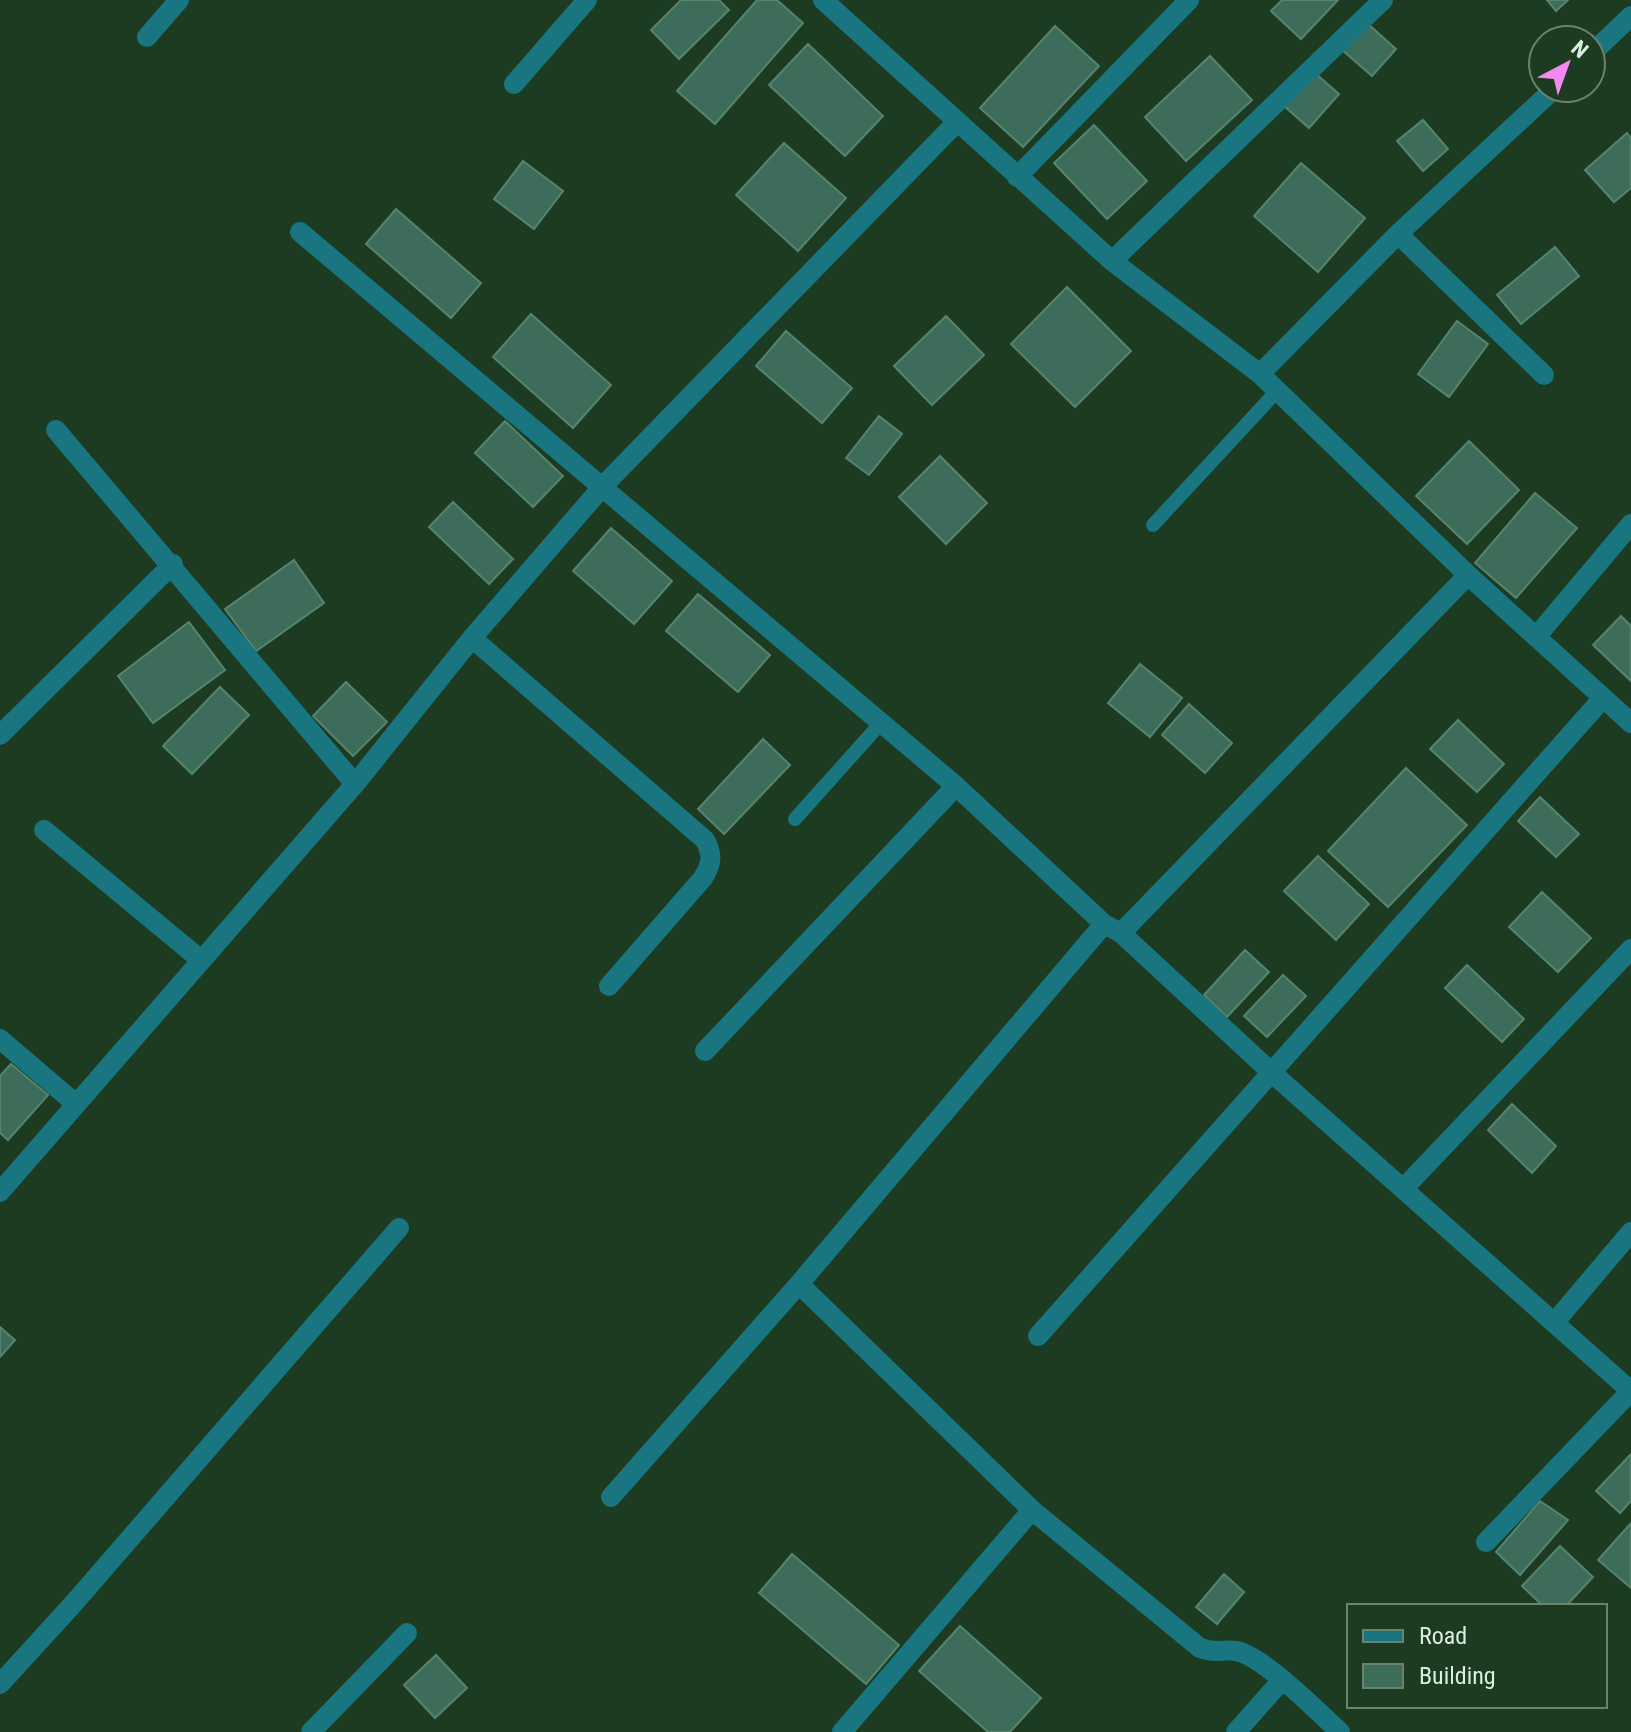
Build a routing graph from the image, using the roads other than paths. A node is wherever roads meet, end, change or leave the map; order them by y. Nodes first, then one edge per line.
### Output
1 (179, 0) edge
2 (587, 0) edge
3 (823, 0) edge
4 (1189, 0) edge
5 (1383, 0) edge
6 (1631, 16) edge
7 (147, 37) dead end
8 (1607, 39) edge
9 (514, 84) dead end
10 (1538, 104) edge
11 (957, 122) junction
12 (1017, 177) junction
13 (300, 232) dead end
14 (1398, 234) junction
15 (1112, 261) junction
16 (1260, 374) junction
17 (1544, 375) dead end
18 (1277, 391) junction
19 (56, 430) dead end
20 (603, 486) junction
21 (1631, 524) edge
22 (1153, 525) dead end
23 (173, 564) junction
24 (1468, 575) junction
25 (1536, 637) junction
26 (472, 638) junction
27 (1603, 698) junction
28 (881, 723) junction
29 (1631, 723) edge
30 (0, 735) edge
31 (355, 784) junction
32 (956, 786) junction
33 (795, 819) dead end
34 (44, 830) dead end
35 (1112, 928) junction
36 (1631, 949) edge
37 (201, 960) junction
38 (609, 986) dead end
39 (0, 1039) edge
40 (705, 1051) dead end
41 (1271, 1072) junction
42 (76, 1104) junction
43 (1403, 1189) junction
44 (0, 1192) edge
45 (399, 1228) dead end
46 (1631, 1232) edge
47 (799, 1284) junction
48 (1554, 1323) junction
49 (1038, 1336) dead end
50 (1631, 1391) edge
51 (611, 1497) dead end
52 (1032, 1510) junction
53 (1486, 1542) dead end
54 (407, 1633) dead end
55 (1282, 1680) junction
56 (0, 1684) edge
57 (311, 1732) edge
58 (842, 1732) edge
59 (1236, 1732) edge
60 (1340, 1732) edge

1 - 7 street
2 - 9 street
3 - 11 street
4 - 12 street
5 - 15 street
6 - 8 street
10 - 14 street
11 - 12 street
11 - 20 street
12 - 15 street
13 - 20 street
14 - 16 street
14 - 17 street
15 - 16 street
16 - 18 street
18 - 22 lane
18 - 24 street
19 - 23 street
20 - 26 street
20 - 28 street
21 - 25 street
23 - 30 street
23 - 31 street
24 - 25 street
24 - 35 street
25 - 27 street
26 - 31 street
26 - 38 street
27 - 29 street
27 - 41 street
28 - 32 street
28 - 33 lane
31 - 37 street
32 - 35 street
32 - 40 street
34 - 37 street
35 - 41 street
35 - 47 street
36 - 43 street
37 - 42 street
39 - 42 street
41 - 43 street
41 - 49 street
42 - 44 street
43 - 48 street
45 - 56 street
46 - 48 street
47 - 51 street
47 - 52 street
48 - 50 street
50 - 53 street
52 - 55 street
52 - 58 street
54 - 57 street
55 - 59 street
55 - 60 street

